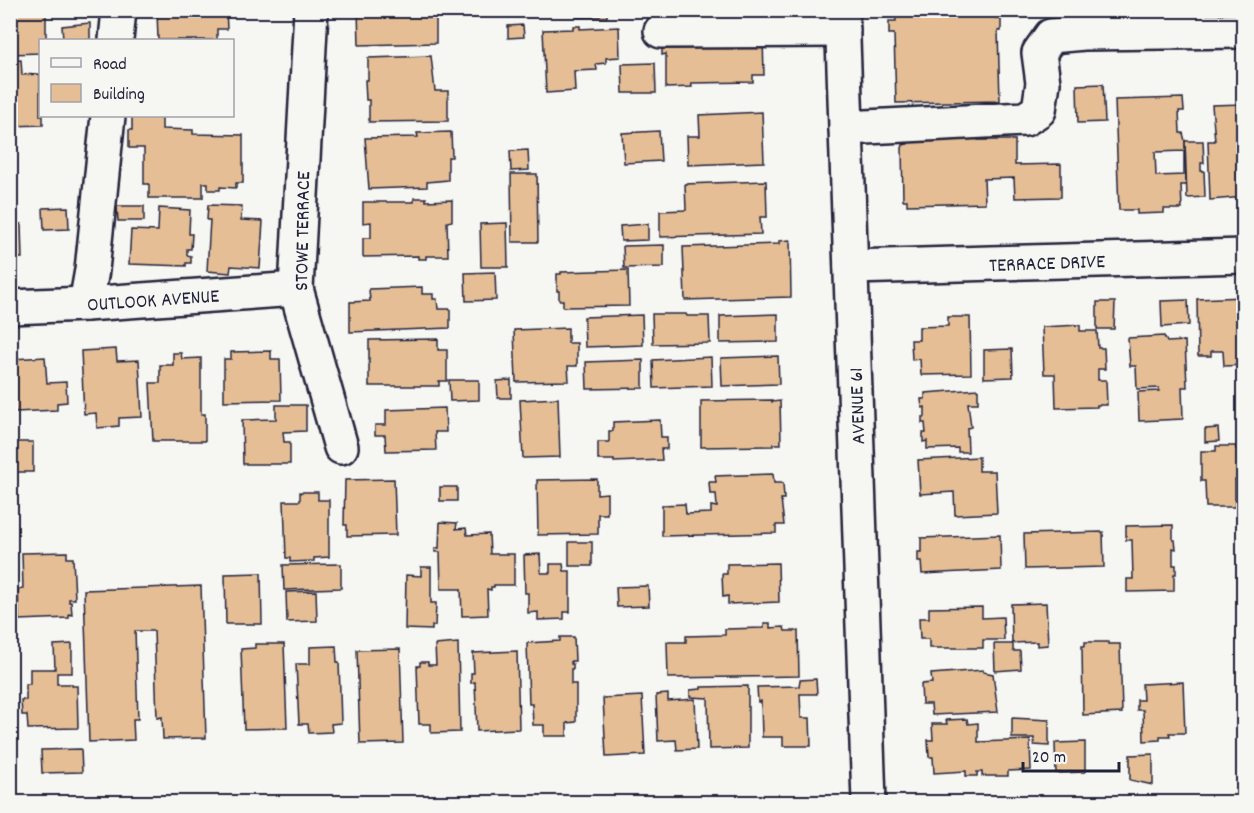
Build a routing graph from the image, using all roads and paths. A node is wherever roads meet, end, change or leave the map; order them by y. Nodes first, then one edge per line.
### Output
1 (119, 10) edge
2 (311, 10) edge
3 (1112, 10) edge
4 (842, 20) edge
5 (661, 31) dead end
6 (1244, 31) edge
7 (1084, 33) junction
8 (116, 39) edge
9 (108, 117) edge
10 (846, 128) junction
11 (1244, 256) edge
12 (851, 267) junction
13 (296, 289) junction
14 (86, 304) junction
15 (10, 307) edge
16 (341, 447) dead end
17 (869, 802) edge

1 - 8 street
2 - 13 street, STOWE TERRACE
3 - 7 street
4 - 5 street
4 - 10 street, AVENUE 61
6 - 7 street
7 - 10 street
9 - 14 street
10 - 12 street, AVENUE 61
11 - 12 street, TERRACE DRIVE
12 - 17 street, AVENUE 61
13 - 14 street, OUTLOOK AVENUE
13 - 16 street, STOWE TERRACE
14 - 15 street, OUTLOOK AVENUE

